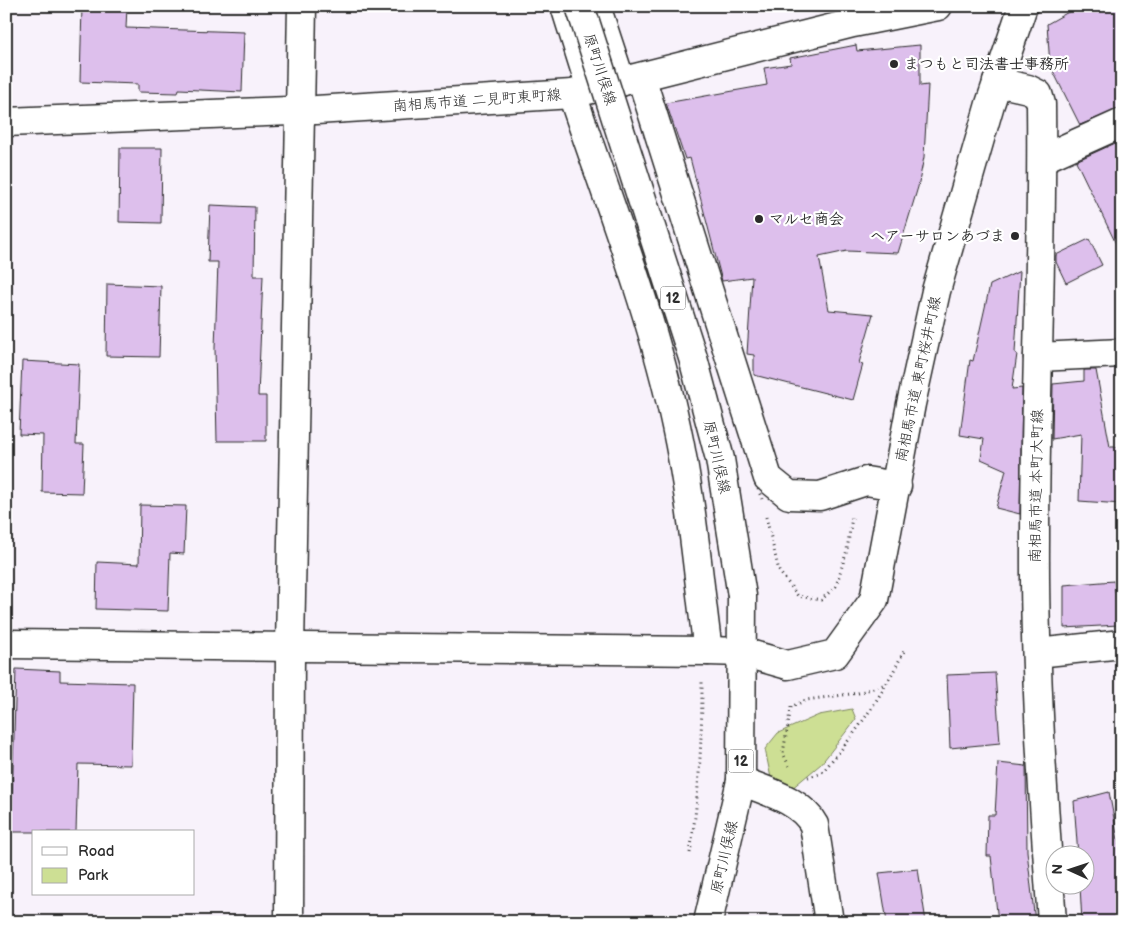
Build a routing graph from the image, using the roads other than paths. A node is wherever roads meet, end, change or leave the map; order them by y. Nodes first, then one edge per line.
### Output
1 (302, 6) edge
2 (565, 6) edge
3 (580, 6) edge
4 (596, 6) edge
5 (938, 6) edge
6 (1024, 6) edge
7 (631, 80) junction
8 (997, 82) junction
9 (582, 92) junction
10 (301, 110) junction
11 (6, 122) edge
12 (1122, 123) edge
13 (1042, 159) junction
14 (1122, 352) edge
15 (1038, 357) junction
16 (897, 486) junction
17 (6, 644) edge
18 (1122, 644) edge
19 (290, 648) junction
20 (742, 652) junction
21 (1037, 653) junction
22 (705, 663) junction
23 (741, 781) junction
24 (289, 922) edge
25 (708, 922) edge
26 (829, 922) edge
27 (1052, 922) edge

1 - 10 street
2 - 9 street
3 - 20 street, 原町川俣線 / 12, bridge
4 - 7 street
5 - 7 street, 南相馬市道 二見町東町線
6 - 8 street, 南相馬市道 東町桜井町線
7 - 9 street, 南相馬市道 二見町東町線
7 - 16 street
8 - 13 street, 南相馬市道 本町大町線
8 - 16 street, 南相馬市道 東町桜井町線
9 - 10 street, 南相馬市道 二見町東町線
9 - 22 street
10 - 11 street, 南相馬市道 二見町東町線
10 - 19 street
12 - 13 street
13 - 15 street, 南相馬市道 本町大町線
14 - 15 street
15 - 21 street, 南相馬市道 本町大町線
16 - 20 street, 南相馬市道 東町桜井町線
17 - 19 street, 南相馬市道 東町桜井町線
18 - 21 street
19 - 22 street, 南相馬市道 東町桜井町線
19 - 24 street
20 - 22 street, 南相馬市道 東町桜井町線
20 - 23 street, 原町川俣線 / 12
21 - 27 street, 南相馬市道 本町大町線
23 - 25 street, 原町川俣線 / 12
23 - 26 street

